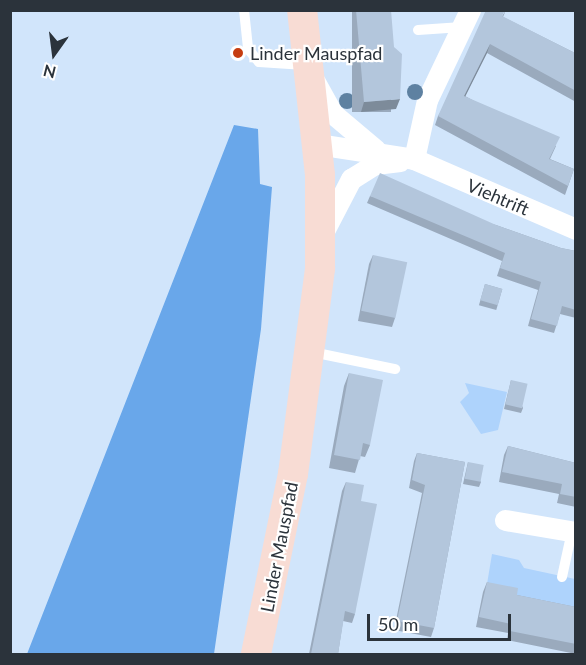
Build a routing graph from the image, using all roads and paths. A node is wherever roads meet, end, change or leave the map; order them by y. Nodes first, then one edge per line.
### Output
1 (244, 10) edge
2 (302, 10) edge
3 (466, 19) edge
4 (418, 30) dead end
5 (307, 65) junction
6 (317, 144) junction
7 (376, 150) junction
8 (418, 161) junction
9 (576, 229) edge
10 (322, 237) junction
11 (312, 352) junction
12 (395, 369) dead end
13 (505, 520) dead end
14 (574, 532) edge
15 (562, 577) dead end
16 (256, 654) edge

1 - 5 lane
2 - 5 street, Linder Mauspfad
3 - 4 lane
3 - 8 street
5 - 6 street, Linder Mauspfad
5 - 7 street, Viehtrift
6 - 7 street, Viehtrift
6 - 10 street, Linder Mauspfad
7 - 8 street, Viehtrift
8 - 9 street, Viehtrift
8 - 10 street, Viehtrift
10 - 11 street, Linder Mauspfad
11 - 12 lane
11 - 16 street, Linder Mauspfad
13 - 14 street
14 - 15 lane

